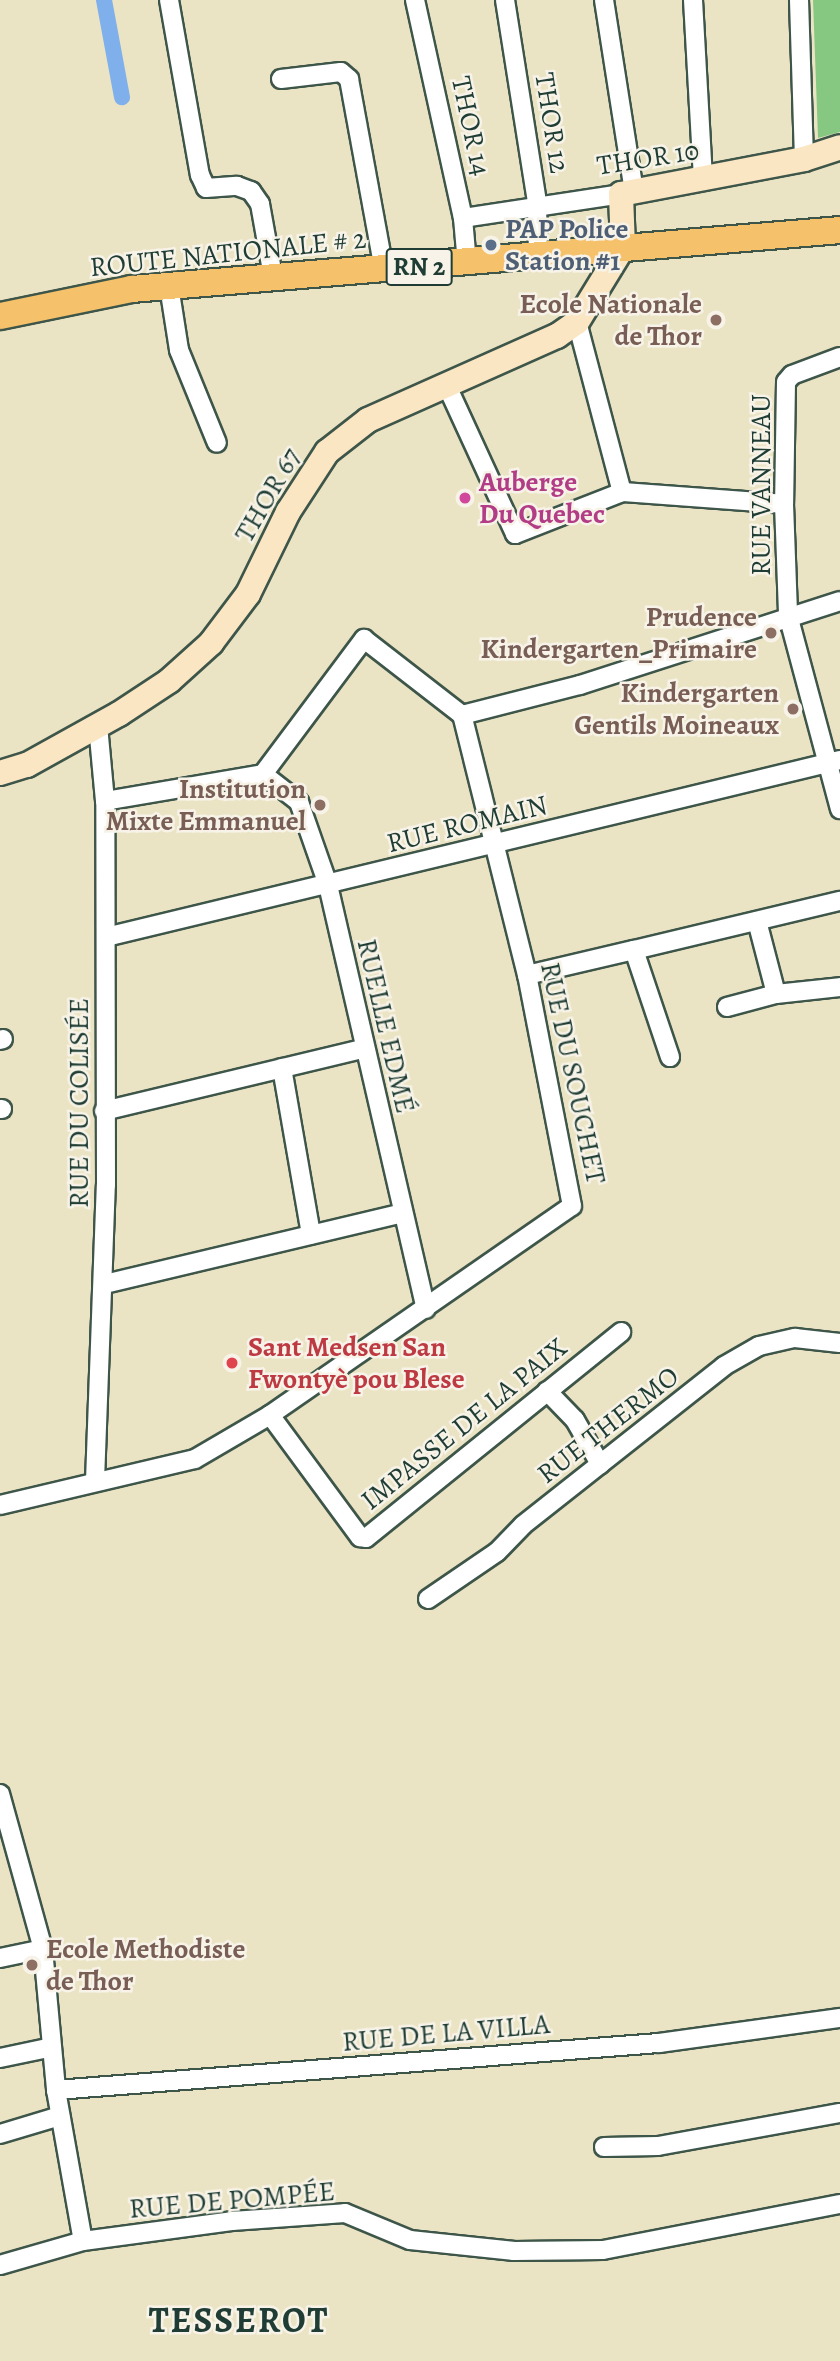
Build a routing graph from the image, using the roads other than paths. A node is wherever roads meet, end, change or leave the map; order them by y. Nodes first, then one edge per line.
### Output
1 (169, 0) edge
2 (415, 0) edge
3 (505, 0) edge
4 (604, 0) edge
5 (693, 0) edge
6 (799, 0) edge
7 (281, 79) dead end
8 (840, 147) edge
9 (804, 159) junction
10 (703, 180) junction
11 (628, 193) junction
12 (537, 204) junction
13 (463, 218) junction
14 (840, 230) edge
15 (622, 247) junction
16 (538, 254) junction
17 (467, 264) junction
18 (384, 269) junction
19 (273, 276) junction
20 (169, 286) junction
21 (0, 316) edge
22 (577, 322) junction
23 (840, 357) edge
24 (447, 386) junction
25 (217, 443) dead end
26 (622, 492) junction
27 (784, 504) junction
28 (840, 601) edge
29 (788, 615) junction
30 (463, 715) junction
31 (98, 726) junction
32 (834, 762) edge
33 (0, 773) edge
34 (263, 774) junction
35 (105, 801) junction
36 (840, 809) edge
37 (493, 845) junction
38 (328, 885) junction
39 (840, 901) edge
40 (757, 921) junction
41 (106, 937) junction
42 (634, 950) junction
43 (527, 975) junction
44 (840, 987) edge
45 (776, 994) junction
46 (727, 1007) dead end
47 (363, 1049) junction
48 (670, 1057) dead end
49 (282, 1068) junction
50 (104, 1111) junction
51 (402, 1213) junction
52 (311, 1235) junction
53 (105, 1284) junction
54 (426, 1309) junction
55 (621, 1332) dead end
56 (840, 1343) edge
57 (547, 1391) junction
58 (270, 1415) junction
59 (600, 1464) junction
60 (95, 1481) junction
61 (0, 1505) edge
62 (428, 1599) dead end
63 (0, 1794) edge
64 (43, 1949) junction
65 (0, 1958) edge
66 (840, 2018) edge
67 (52, 2047) junction
68 (0, 2059) edge
69 (56, 2090) junction
70 (840, 2113) edge
71 (60, 2116) junction
72 (0, 2134) edge
73 (604, 2147) dead end
74 (840, 2204) edge
75 (83, 2241) junction
76 (0, 2265) edge

1 - 19 street
2 - 13 street, THOR 14
3 - 12 street, THOR 12
4 - 11 street
5 - 10 street
6 - 9 street
7 - 18 street
8 - 9 street, THOR 10
9 - 10 street, THOR 10
10 - 11 street, THOR 10
11 - 12 street, THOR 10
11 - 15 street
12 - 13 street, THOR 10
12 - 16 street, THOR 12
13 - 17 street, THOR 14
14 - 15 main road, ROUTE NATIONALE # 2 / RN 2
15 - 16 main road, ROUTE NATIONALE # 2 / RN 2
15 - 22 street, THOR 67
16 - 17 main road, ROUTE NATIONALE # 2 / RN 2
17 - 18 main road, ROUTE NATIONALE # 2 / RN 2
18 - 19 main road, ROUTE NATIONALE # 2 / RN 2
19 - 20 main road, ROUTE NATIONALE # 2 / RN 2
20 - 21 main road, ROUTE NATIONALE # 2 / RN 2
20 - 25 street
22 - 24 street, THOR 67
22 - 26 street
23 - 27 street, RUE VANNEAU
24 - 26 street
24 - 31 street, THOR 67
26 - 27 street
27 - 29 street, RUE VANNEAU
28 - 29 street
29 - 30 street
29 - 32 street, RUE VANNEAU
30 - 34 street
30 - 37 street, RUE DU SOUCHET
31 - 33 street, THOR 67
31 - 35 street, RUE DU COLISÉE
32 - 36 street, RUE VANNEAU
32 - 37 street, RUE ROMAIN
34 - 35 street
34 - 38 street, RUELLE EDMÉ
35 - 41 street, RUE DU COLISÉE
37 - 38 street, RUE ROMAIN
37 - 43 street, RUE DU SOUCHET
38 - 41 street, RUE ROMAIN
38 - 47 street, RUELLE EDMÉ
39 - 40 street
40 - 42 street
40 - 45 street
41 - 50 street, RUE DU COLISÉE
42 - 43 street
42 - 48 street
43 - 54 street, RUE DU SOUCHET
44 - 45 street
45 - 46 street
47 - 49 street
47 - 51 street, RUELLE EDMÉ
49 - 50 street
49 - 52 street
50 - 53 street, RUE DU COLISÉE
51 - 52 street
51 - 54 street, RUELLE EDMÉ
52 - 53 street
53 - 60 street, RUE DU COLISÉE
54 - 58 street, RUE DU SOUCHET
55 - 57 street, IMPASSE DE LA PAIX
56 - 59 street, RUE THERMO
57 - 58 street, IMPASSE DE LA PAIX
57 - 59 street
58 - 60 street, RUE DU SOUCHET
59 - 62 street, RUE THERMO
60 - 61 street, RUE DU SOUCHET
63 - 64 street
64 - 65 street
64 - 67 street
66 - 69 street, RUE DE LA VILLA
67 - 68 street
67 - 69 street
69 - 71 street
70 - 73 street
71 - 72 street
71 - 75 street
74 - 75 street, RUE DE POMPÉE
75 - 76 street, RUE DE POMPÉE

